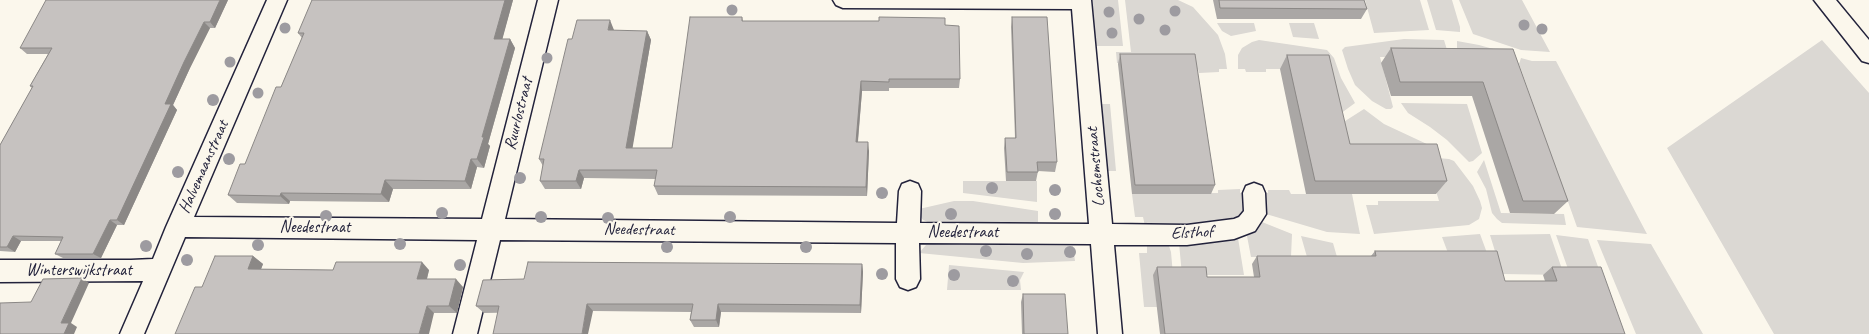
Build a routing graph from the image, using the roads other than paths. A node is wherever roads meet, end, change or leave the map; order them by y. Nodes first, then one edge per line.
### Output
1 (277, 0) edge
2 (548, 0) edge
3 (843, 0) edge
4 (1082, 0) edge
5 (1824, 0) edge
6 (1869, 56) edge
7 (910, 191) dead end
8 (1254, 193) dead end
9 (177, 227) junction
10 (490, 229) junction
11 (908, 233) junction
12 (1102, 234) junction
13 (159, 269) junction
14 (0, 271) edge
15 (908, 279) dead end
16 (132, 334) edge
17 (465, 334) edge
18 (1110, 334) edge

1 - 9 street, Halvemaanstraat
2 - 10 street, Ruurlostraat
3 - 4 street
4 - 12 street, Lochemstraat
5 - 6 street
7 - 11 street
8 - 12 street, Elsthof
9 - 10 street, Needestraat
9 - 13 street, Halvemaanstraat
10 - 11 street, Needestraat
10 - 17 street, Ruurlostraat
11 - 12 street, Needestraat
11 - 15 street
12 - 18 street, Lochemstraat
13 - 14 street, Winterswijkstraat
13 - 16 street, Halvemaanstraat

